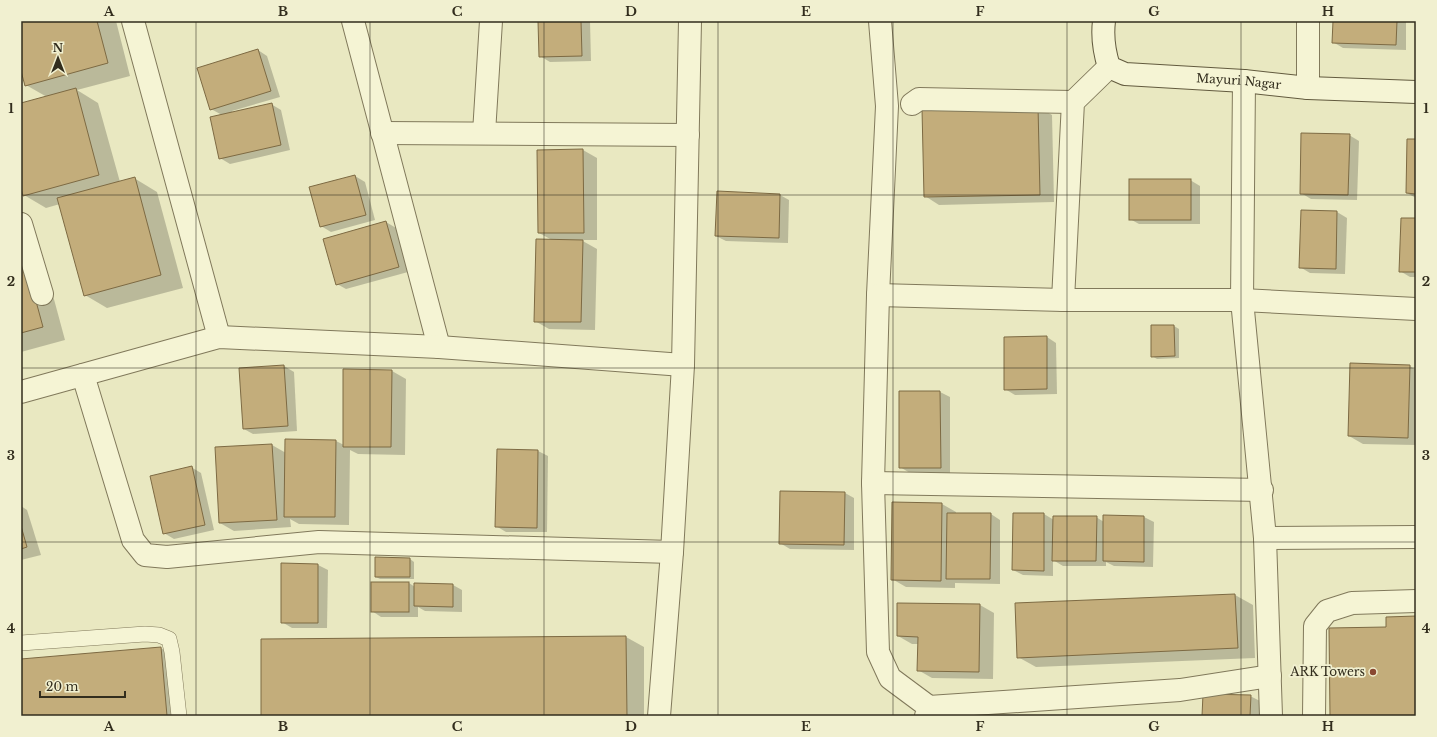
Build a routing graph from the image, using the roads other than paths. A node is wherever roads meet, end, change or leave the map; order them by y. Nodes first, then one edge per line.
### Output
1 (133, 21) edge
2 (353, 21) edge
3 (491, 21) edge
4 (690, 21) edge
5 (880, 21) edge
6 (1104, 21) edge
7 (1308, 21) edge
8 (1109, 67) junction
9 (1244, 81) junction
10 (1308, 88) junction
11 (1416, 92) edge
12 (1073, 102) junction
13 (912, 104) dead end
14 (382, 133) junction
15 (484, 133) junction
16 (688, 135) junction
17 (21, 224) edge
18 (42, 294) dead end
19 (878, 295) junction
20 (1063, 300) junction
21 (1242, 300) junction
22 (1416, 309) edge
23 (219, 338) junction
24 (439, 347) junction
25 (682, 365) junction
26 (83, 375) junction
27 (21, 392) edge
28 (873, 483) junction
29 (1262, 490) junction
30 (1416, 537) edge
31 (1265, 538) junction
32 (672, 552) junction
33 (1416, 601) edge
34 (21, 644) edge
35 (1270, 676) junction
36 (927, 712) edge
37 (179, 716) edge
38 (659, 716) edge
39 (1271, 716) edge
40 (1314, 716) edge

1 - 23 street
2 - 14 street
3 - 15 street
4 - 16 street
5 - 19 street
6 - 8 street
7 - 10 street
8 - 9 street, Mayuri Nagar
8 - 12 street
9 - 10 street, Mayuri Nagar
9 - 21 street
10 - 11 street, Mayuri Nagar
12 - 13 street
12 - 20 street
14 - 15 street
14 - 24 street
15 - 16 street
16 - 25 street
17 - 18 street
19 - 20 street
19 - 28 street
20 - 21 street
21 - 22 street
21 - 29 street
23 - 24 street
23 - 26 street
24 - 25 street
25 - 32 street
26 - 27 street
26 - 32 street
28 - 29 street
28 - 36 street
29 - 31 street
30 - 31 street
31 - 35 street
32 - 38 street
33 - 40 street
34 - 37 lane
35 - 36 street
35 - 39 street

